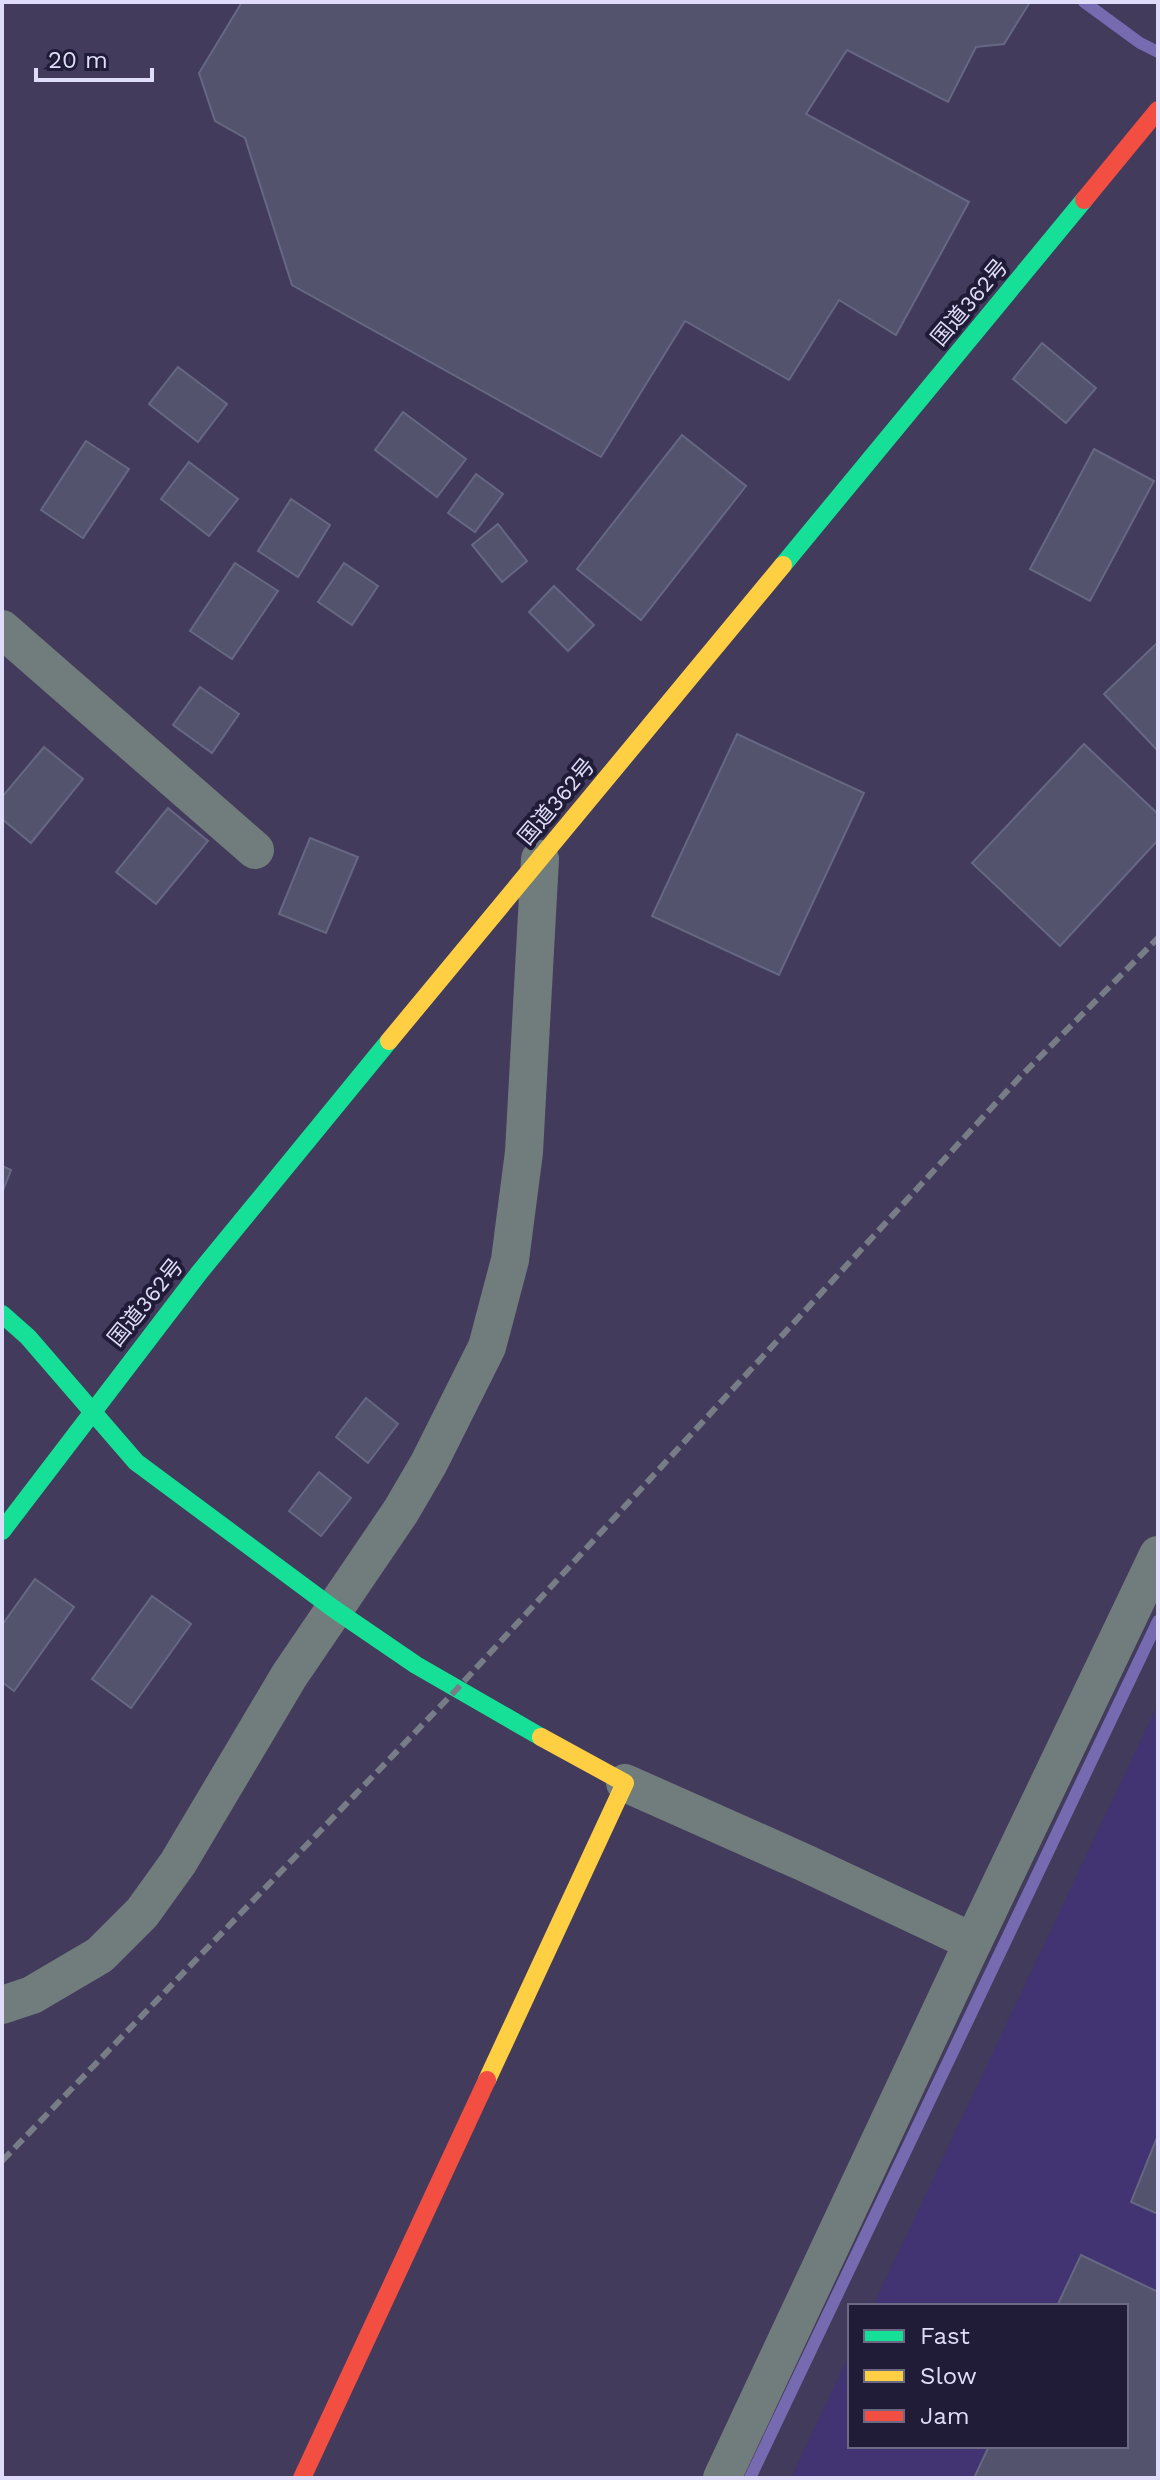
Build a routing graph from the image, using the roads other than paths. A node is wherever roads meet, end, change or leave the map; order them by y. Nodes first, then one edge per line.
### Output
1 (1158, 110) edge
2 (2, 629) edge
3 (255, 850) dead end
4 (540, 859) junction
5 (2, 1314) edge
6 (89, 1410) junction
7 (2, 1531) edge
8 (1158, 1555) edge
9 (334, 1609) junction
10 (625, 1783) junction
11 (973, 1942) junction
12 (2, 2005) edge
13 (302, 2478) edge
14 (722, 2478) edge

1 - 4 main road, 国道362号
2 - 3 street
4 - 6 main road, 国道362号
4 - 9 street
5 - 6 main road
6 - 7 main road, 国道362号
6 - 9 main road
8 - 11 street
9 - 10 main road
9 - 12 street
10 - 11 street
10 - 13 main road
11 - 14 street

